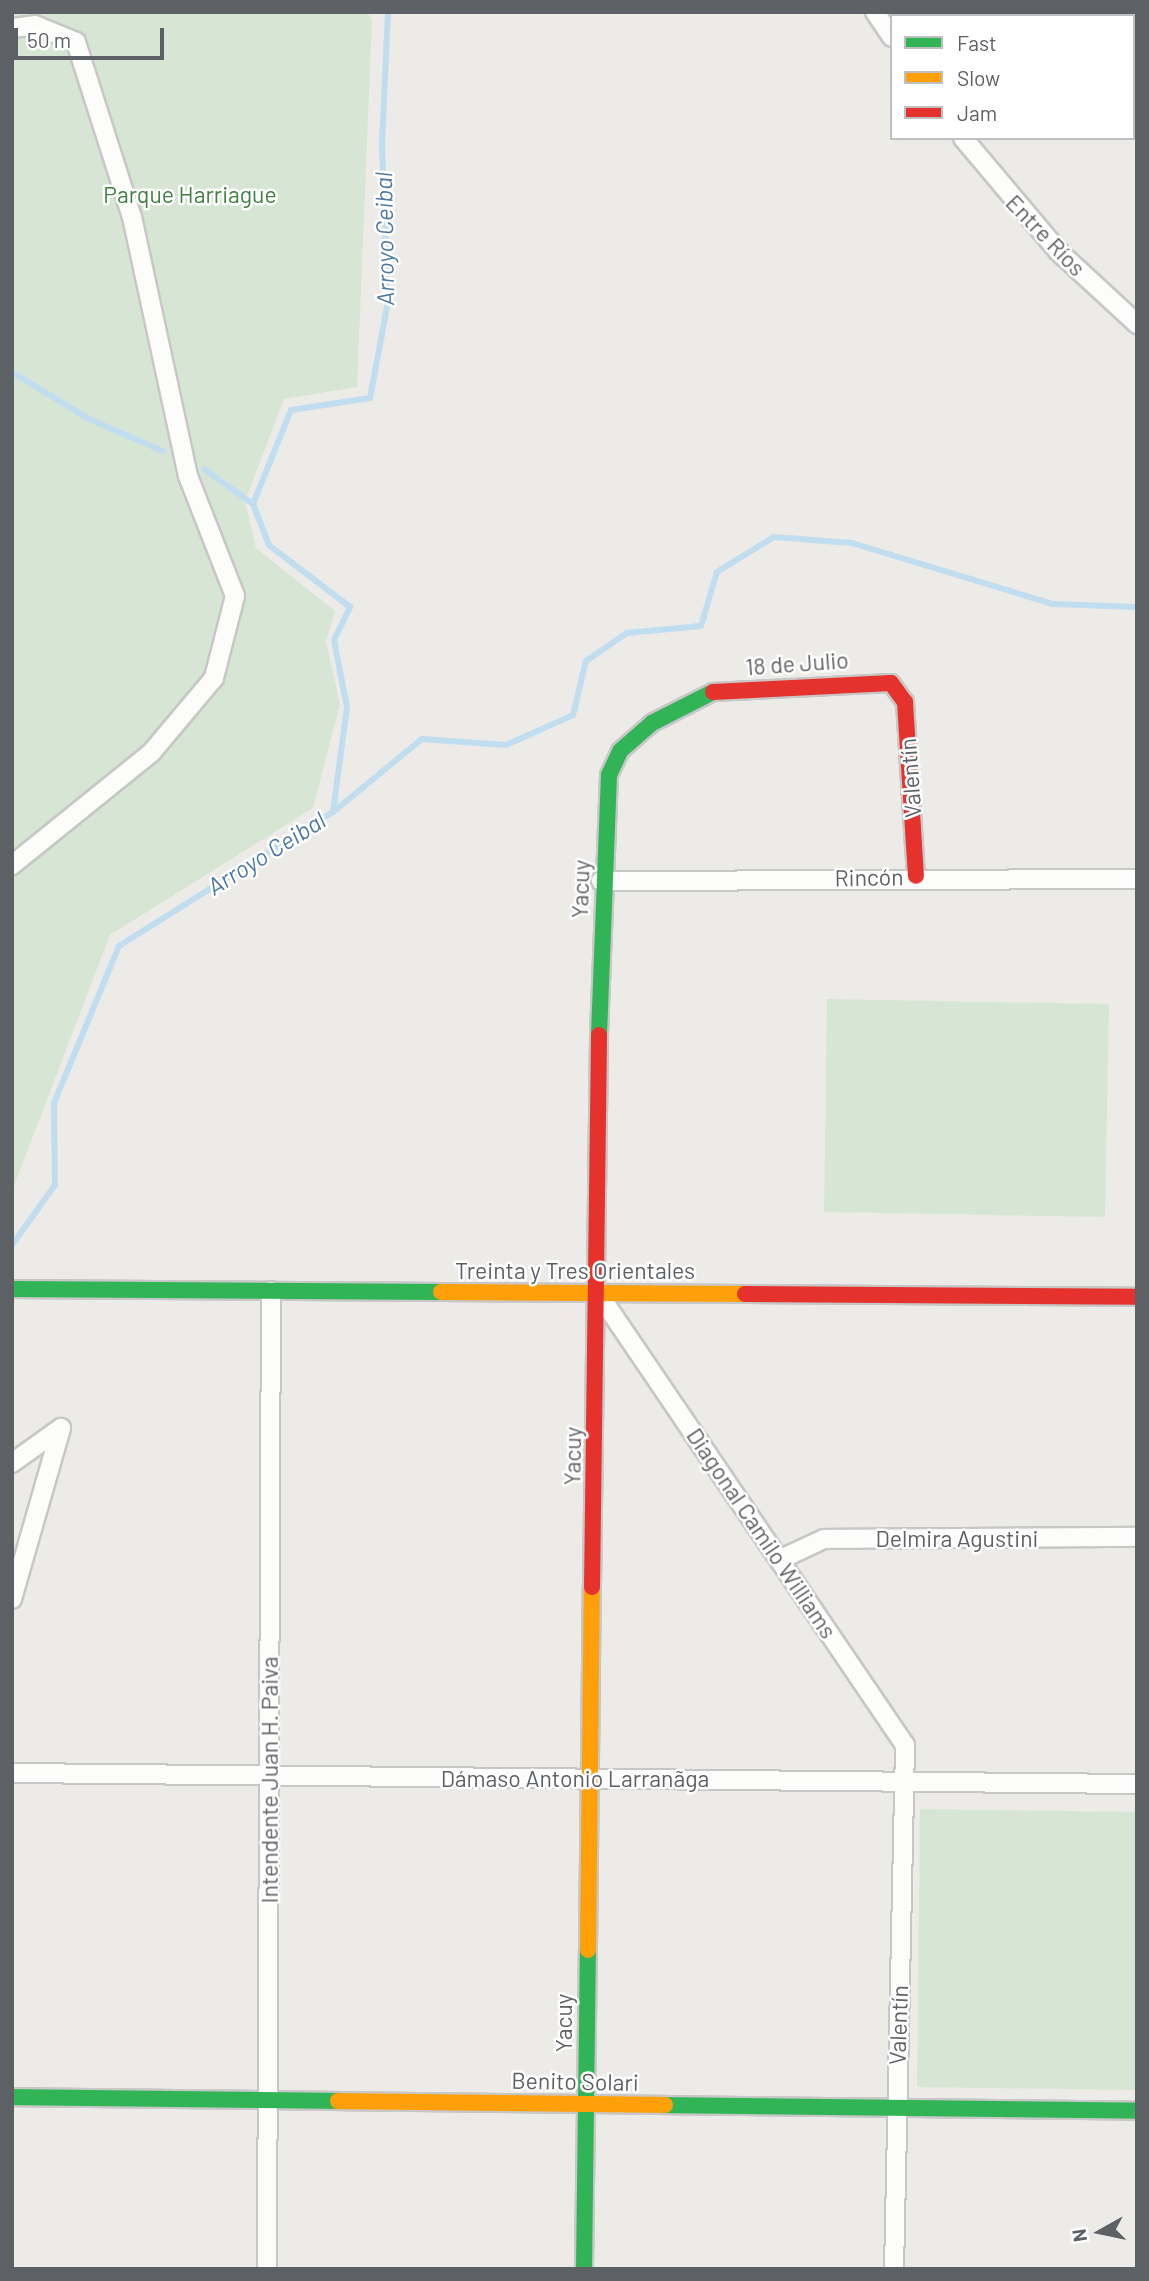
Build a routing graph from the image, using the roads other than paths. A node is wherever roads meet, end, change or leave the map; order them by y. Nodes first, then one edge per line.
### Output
1 (875, 12) edge
2 (12, 28) edge
3 (890, 34) edge
4 (965, 140) edge
5 (1137, 324) edge
6 (891, 683) joint
7 (706, 692) joint
8 (12, 865) edge
9 (916, 876) junction
10 (1137, 879) edge
11 (601, 881) junction
12 (12, 1289) edge
13 (271, 1291) junction
14 (598, 1293) junction
15 (1137, 1297) edge
16 (12, 1463) edge
17 (1137, 1537) edge
18 (781, 1559) junction
19 (12, 1599) edge
20 (12, 1773) edge
21 (270, 1776) junction
22 (587, 1777) junction
23 (905, 1780) junction
24 (1137, 1784) edge
25 (12, 2097) edge
26 (268, 2100) junction
27 (585, 2104) junction
28 (896, 2108) junction
29 (1137, 2110) edge
30 (267, 2269) edge
31 (584, 2269) edge
32 (894, 2269) edge

1 - 3 street
2 - 8 street
4 - 5 street, Entre Ríos
6 - 7 street, 18 de Julio
6 - 9 street, Valentín
7 - 11 street, Yacuy
9 - 10 street, Rincón
9 - 11 street, Rincón
11 - 14 street, Yacuy
12 - 13 street, Treinta y Tres Orientales
13 - 14 street, Treinta y Tres Orientales
13 - 21 street, Intendente Juan H. Paiva
14 - 15 street, Treinta y Tres Orientales
14 - 18 street, Diagonal Camilo Williams
14 - 22 street, Yacuy
16 - 19 street
17 - 18 street, Delmira Agustini
18 - 23 street, Diagonal Camilo Williams
20 - 21 street, Dámaso Antonio Larranãga
21 - 22 street, Dámaso Antonio Larranãga
21 - 26 street, Intendente Juan H. Paiva
22 - 23 street, Dámaso Antonio Larranãga
22 - 27 street, Yacuy
23 - 24 street, Dámaso Antonio Larranãga
23 - 28 street, Valentín
25 - 26 street, Benito Solari
26 - 27 street, Benito Solari
26 - 30 street, Intendente Juan H. Paiva
27 - 28 street, Benito Solari
27 - 31 street, Yacuy
28 - 29 street, Benito Solari
28 - 32 street, Valentín

